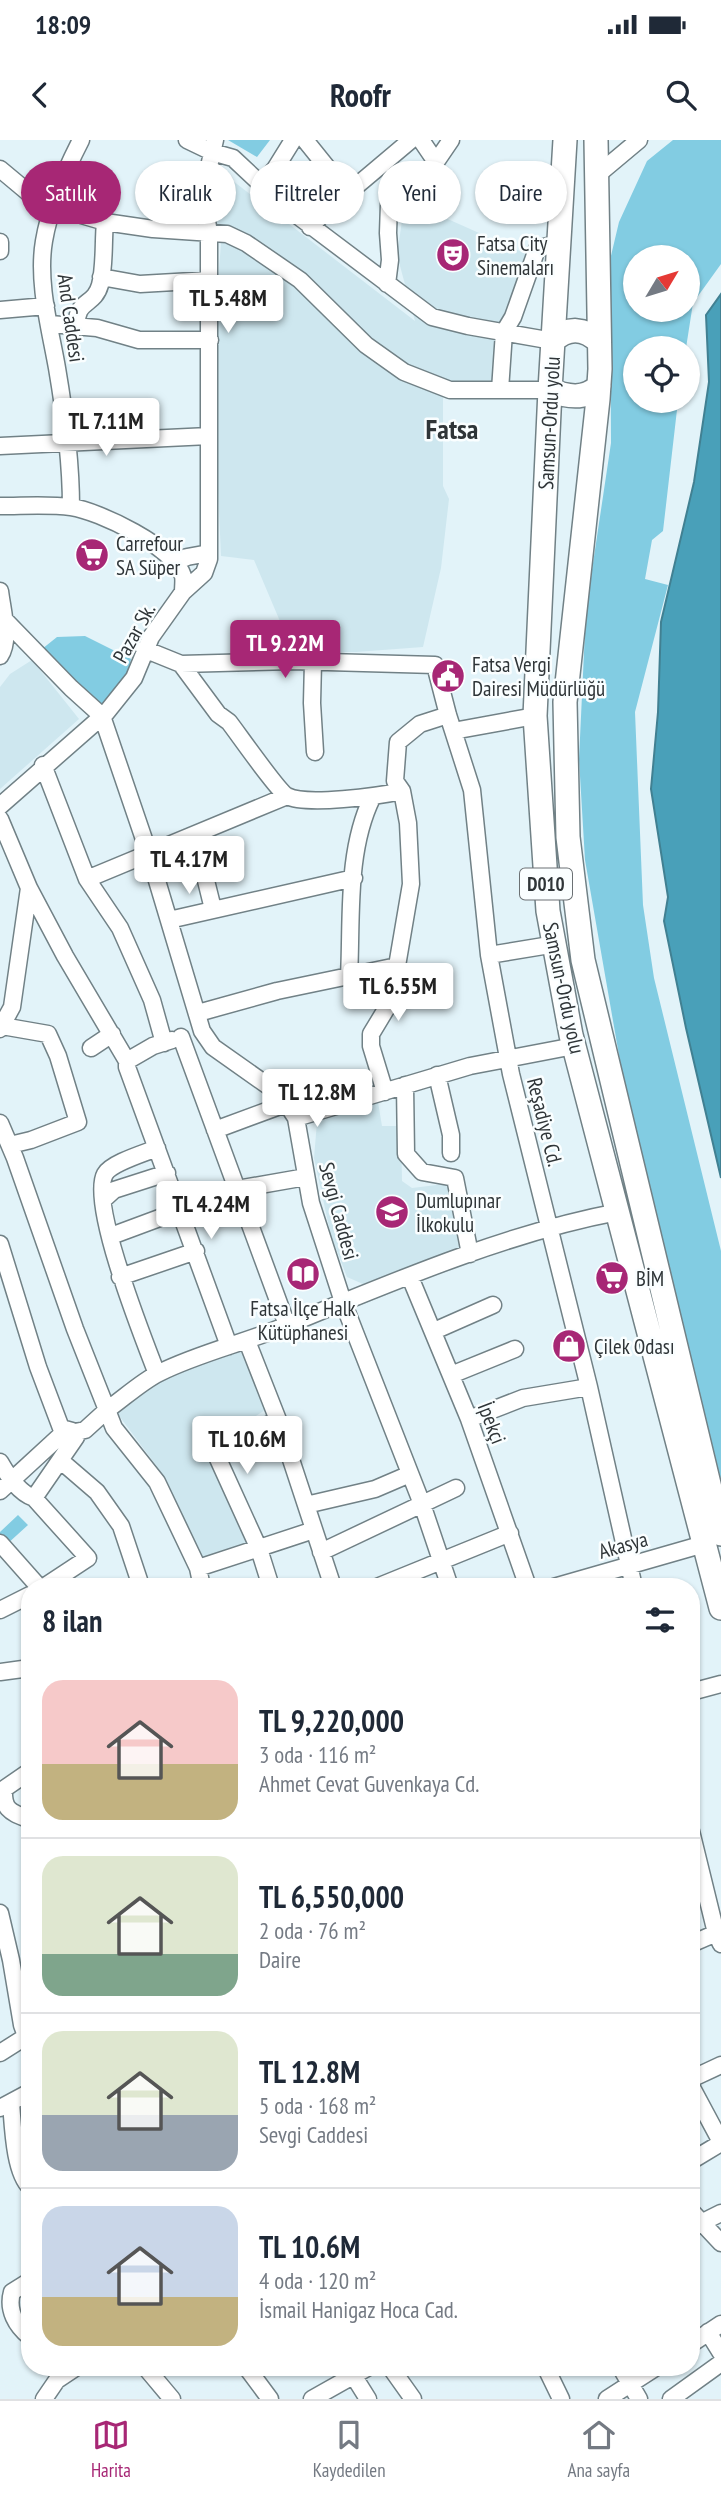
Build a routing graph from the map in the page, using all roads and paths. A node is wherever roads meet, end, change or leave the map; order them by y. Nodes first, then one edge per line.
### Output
1 (81, 140) edge
2 (187, 140) edge
3 (281, 140) edge
4 (293, 140) edge
5 (411, 140) edge
6 (421, 140) edge
7 (451, 140) edge
8 (565, 140) edge
9 (596, 140) edge
10 (639, 140) edge
11 (314, 143) edge
12 (213, 146) edge
13 (70, 161) edge
14 (269, 161) edge
15 (280, 161) edge
16 (326, 161) edge
17 (435, 161) edge
18 (437, 161) edge
19 (0, 169) edge
20 (250, 175) edge
21 (596, 176) junction
22 (364, 180) edge
23 (21, 186) edge
24 (49, 224) edge
25 (105, 224) edge
26 (121, 224) edge
27 (306, 224) edge
28 (313, 224) edge
29 (389, 224) edge
30 (310, 227) junction
31 (209, 234) junction
32 (0, 242) edge
33 (559, 243) junction
34 (0, 251) edge
35 (101, 277) junction
36 (210, 280) junction
37 (387, 284) junction
38 (46, 306) junction
39 (0, 310) edge
40 (50, 324) junction
41 (77, 327) junction
42 (504, 332) junction
43 (210, 340) junction
44 (553, 341) junction
45 (599, 342) junction
46 (599, 386) junction
47 (500, 390) junction
48 (550, 390) junction
49 (209, 436) junction
50 (68, 442) junction
51 (0, 446) edge
52 (0, 506) edge
53 (71, 507) junction
54 (209, 553) junction
55 (175, 562) junction
56 (183, 590) junction
57 (0, 591) edge
58 (3, 618) junction
59 (145, 649) junction
60 (0, 656) edge
61 (313, 662) junction
62 (181, 664) junction
63 (102, 716) junction
64 (535, 716) junction
65 (450, 723) junction
66 (315, 752) dead end
67 (44, 766) junction
68 (401, 791) junction
69 (287, 796) junction
70 (372, 798) junction
71 (0, 805) edge
72 (0, 819) edge
73 (195, 836) junction
74 (149, 854) junction
75 (354, 878) junction
76 (88, 879) junction
77 (29, 888) junction
78 (213, 909) junction
79 (169, 920) junction
80 (556, 944) junction
81 (489, 955) junction
82 (395, 967) junction
83 (349, 977) junction
84 (200, 1019) junction
85 (1, 1027) edge
86 (112, 1034) junction
87 (181, 1037) junction
88 (164, 1043) junction
89 (574, 1046) junction
90 (91, 1048) dead end
91 (508, 1058) junction
92 (127, 1061) junction
93 (437, 1076) junction
94 (405, 1085) junction
95 (385, 1092) junction
96 (288, 1103) junction
97 (296, 1118) junction
98 (0, 1123) edge
99 (215, 1130) junction
100 (10, 1145) junction
101 (158, 1148) junction
102 (452, 1153) dead end
103 (167, 1173) junction
104 (306, 1177) junction
105 (237, 1189) junction
106 (103, 1200) junction
107 (181, 1210) junction
108 (618, 1212) junction
109 (550, 1229) junction
110 (111, 1236) junction
111 (0, 1244) edge
112 (195, 1251) junction
113 (471, 1254) junction
114 (410, 1276) junction
115 (120, 1277) junction
116 (343, 1302) junction
117 (493, 1305) dead end
118 (287, 1325) junction
119 (434, 1331) junction
120 (247, 1341) junction
121 (229, 1346) junction
122 (514, 1349) dead end
123 (157, 1374) junction
124 (452, 1375) junction
125 (589, 1387) junction
126 (107, 1410) junction
127 (469, 1419) junction
128 (278, 1420) junction
129 (72, 1431) junction
130 (61, 1461) junction
131 (0, 1462) edge
132 (410, 1474) junction
133 (6, 1486) edge
134 (457, 1488) dead end
135 (34, 1499) junction
136 (422, 1504) junction
137 (306, 1505) junction
138 (314, 1530) junction
139 (510, 1533) junction
140 (713, 1539) edge
141 (0, 1543) edge
142 (259, 1549) junction
143 (321, 1552) junction
144 (441, 1561) junction
145 (629, 1564) junction
146 (198, 1568) junction
147 (31, 1578) edge
148 (58, 1578) edge
149 (138, 1578) edge
150 (200, 1578) edge
151 (268, 1578) edge
152 (330, 1578) edge
153 (399, 1578) edge
154 (447, 1578) edge
155 (525, 1578) edge
156 (583, 1578) edge
157 (632, 1578) edge
158 (21, 1600) edge
159 (721, 1608) edge
160 (0, 1610) edge
161 (21, 1669) edge
162 (0, 1672) edge
163 (721, 1684) edge
164 (700, 1690) edge
165 (21, 1777) edge
166 (21, 1816) edge
167 (700, 1865) edge
168 (0, 1913) edge
169 (719, 1936) edge
170 (700, 1941) edge
171 (21, 2019) edge
172 (21, 2041) edge
173 (0, 2053) edge
174 (721, 2066) edge
175 (700, 2075) edge
176 (21, 2097) edge
177 (700, 2103) edge
178 (5, 2106) edge
179 (721, 2142) edge
180 (700, 2155) edge
181 (21, 2167) edge
182 (721, 2213) edge
183 (700, 2224) edge
184 (700, 2228) edge
185 (721, 2243) edge
186 (21, 2286) edge
187 (21, 2326) edge
188 (715, 2328) edge
189 (700, 2338) edge
190 (721, 2353) edge
191 (721, 2363) edge
192 (63, 2376) edge
193 (153, 2376) edge
194 (257, 2376) edge
195 (351, 2376) edge
196 (361, 2376) edge
197 (397, 2376) edge
198 (550, 2376) edge
199 (626, 2376) edge
200 (642, 2376) edge
201 (630, 2384) junction
202 (47, 2398) edge
203 (172, 2399) edge
204 (270, 2399) edge
205 (312, 2399) edge
206 (368, 2399) edge
207 (413, 2399) edge
208 (561, 2399) edge
209 (607, 2399) edge
210 (639, 2399) edge
211 (671, 2399) edge

1 - 13 street, And Caddesi
2 - 12 street
3 - 14 street
4 - 15 street
5 - 22 street
6 - 17 street
7 - 18 street
8 - 33 highway, Samsun-Ordu yolu / D010
9 - 21 highway, Samsun-Ordu yolu / D010
10 - 21 street
11 - 16 street
12 - 20 street
12 - 31 street, Pazar Sk.
19 - 23 street
21 - 45 highway, Samsun-Ordu yolu / D010
24 - 38 street, And Caddesi
25 - 35 street
26 - 31 street
27 - 30 street
28 - 30 street
29 - 37 street
30 - 37 street
31 - 36 street, Pazar Sk.
31 - 47 street
32 - 34 street
33 - 42 street
33 - 44 highway, Samsun-Ordu yolu / D010
35 - 36 street
35 - 41 street
36 - 43 street, Pazar Sk.
37 - 42 street
38 - 39 street
38 - 40 street, And Caddesi
40 - 41 street
40 - 50 street, And Caddesi
41 - 43 street
42 - 44 street
42 - 47 street
43 - 49 street, Pazar Sk.
44 - 45 highway
44 - 48 highway, Samsun-Ordu yolu / D010
45 - 46 highway, Samsun-Ordu yolu / D010
46 - 48 highway
46 - 140 highway, Samsun-Ordu yolu / D010
47 - 48 street
48 - 64 highway, Samsun-Ordu yolu / D010
49 - 50 street
49 - 54 street, Pazar Sk.
50 - 51 street
50 - 53 street, And Caddesi
52 - 53 street
53 - 55 street
54 - 55 street
54 - 56 street, Pazar Sk.
55 - 56 street
56 - 59 street, Pazar Sk.
57 - 58 street
58 - 60 street
58 - 63 street
59 - 62 street
59 - 63 street, Pazar Sk.
61 - 62 street
61 - 65 street, Reşadiye Cd.
61 - 66 street
62 - 69 street
63 - 67 street, Pazar Sk.
63 - 74 street, Sevgi Caddesi
64 - 65 street
64 - 80 highway, Samsun-Ordu yolu / D010
65 - 68 street
65 - 81 street, Reşadiye Cd.
67 - 71 street, Pazar Sk.
67 - 76 street
68 - 70 street
68 - 82 street
69 - 70 street
69 - 73 street
70 - 75 street
72 - 77 street
73 - 74 street
73 - 78 street
74 - 76 street
74 - 79 street, Sevgi Caddesi
75 - 78 street
75 - 83 street
76 - 88 street
77 - 85 street
77 - 86 street
78 - 79 street
79 - 84 street, Sevgi Caddesi
80 - 81 street
80 - 89 highway, Samsun-Ordu yolu / D010
81 - 91 street, Reşadiye Cd.
82 - 83 street
82 - 95 street
83 - 84 street
84 - 87 street
84 - 96 street, Sevgi Caddesi
85 - 100 street
86 - 90 street
86 - 92 street
87 - 88 street
87 - 99 street
88 - 92 street
89 - 91 street
89 - 108 highway, Samsun-Ordu yolu / D010
91 - 93 street
91 - 109 street, Reşadiye Cd.
92 - 101 street
93 - 94 street
93 - 102 street
94 - 95 street
94 - 113 street
95 - 97 street
96 - 97 street, Sevgi Caddesi
96 - 99 street
97 - 104 street, Sevgi Caddesi
98 - 100 street
99 - 105 street
100 - 126 street
101 - 103 street
101 - 106 street
103 - 106 street
103 - 107 street
104 - 105 street
104 - 116 street, Sevgi Caddesi
105 - 118 street
106 - 110 street
107 - 110 street
107 - 112 street
108 - 109 street
108 - 140 highway, Samsun-Ordu yolu / D010
109 - 113 street
109 - 125 street, Reşadiye Cd.
110 - 115 street
111 - 129 street
112 - 115 street
112 - 121 street
113 - 114 street
114 - 116 street
114 - 119 street, İpekçi
115 - 123 street
116 - 118 street
116 - 132 street, Sevgi Caddesi
117 - 119 street
118 - 120 street
119 - 124 street, İpekçi
120 - 121 street
120 - 128 street
121 - 123 street
122 - 124 street
123 - 126 street
124 - 127 street, İpekçi
125 - 127 street
125 - 145 street, Reşadiye Cd.
126 - 129 street
126 - 146 street
127 - 139 street, İpekçi
128 - 137 street
128 - 142 street
129 - 130 street
129 - 133 street
130 - 135 street
130 - 149 street
131 - 133 street
132 - 136 street, Sevgi Caddesi
132 - 137 street
133 - 135 street
134 - 136 street
135 - 148 street
136 - 143 street
136 - 144 street, Sevgi Caddesi
137 - 138 street
138 - 142 street
138 - 143 street
139 - 144 street
139 - 155 street, İpekçi
140 - 145 street, Akasya
140 - 159 highway, Samsun-Ordu yolu / D010
141 - 147 street
142 - 146 street
142 - 151 street
143 - 152 street
144 - 153 street
144 - 154 street, Sevgi Caddesi
145 - 156 street, Akasya
145 - 157 street, Reşadiye Cd.
146 - 150 street
158 - 160 street
161 - 162 street
163 - 164 street
165 - 166 street
167 - 169 street
168 - 171 street
169 - 170 street
172 - 173 street
174 - 175 street
176 - 178 street
177 - 179 street
178 - 181 street
179 - 180 street
182 - 183 street
184 - 185 street
186 - 187 street
188 - 189 street
188 - 190 street
191 - 211 street
192 - 202 street
193 - 203 street
194 - 204 street
195 - 205 street
196 - 206 street
197 - 207 street
198 - 208 street
199 - 201 street
200 - 201 street
201 - 209 street
201 - 210 street

